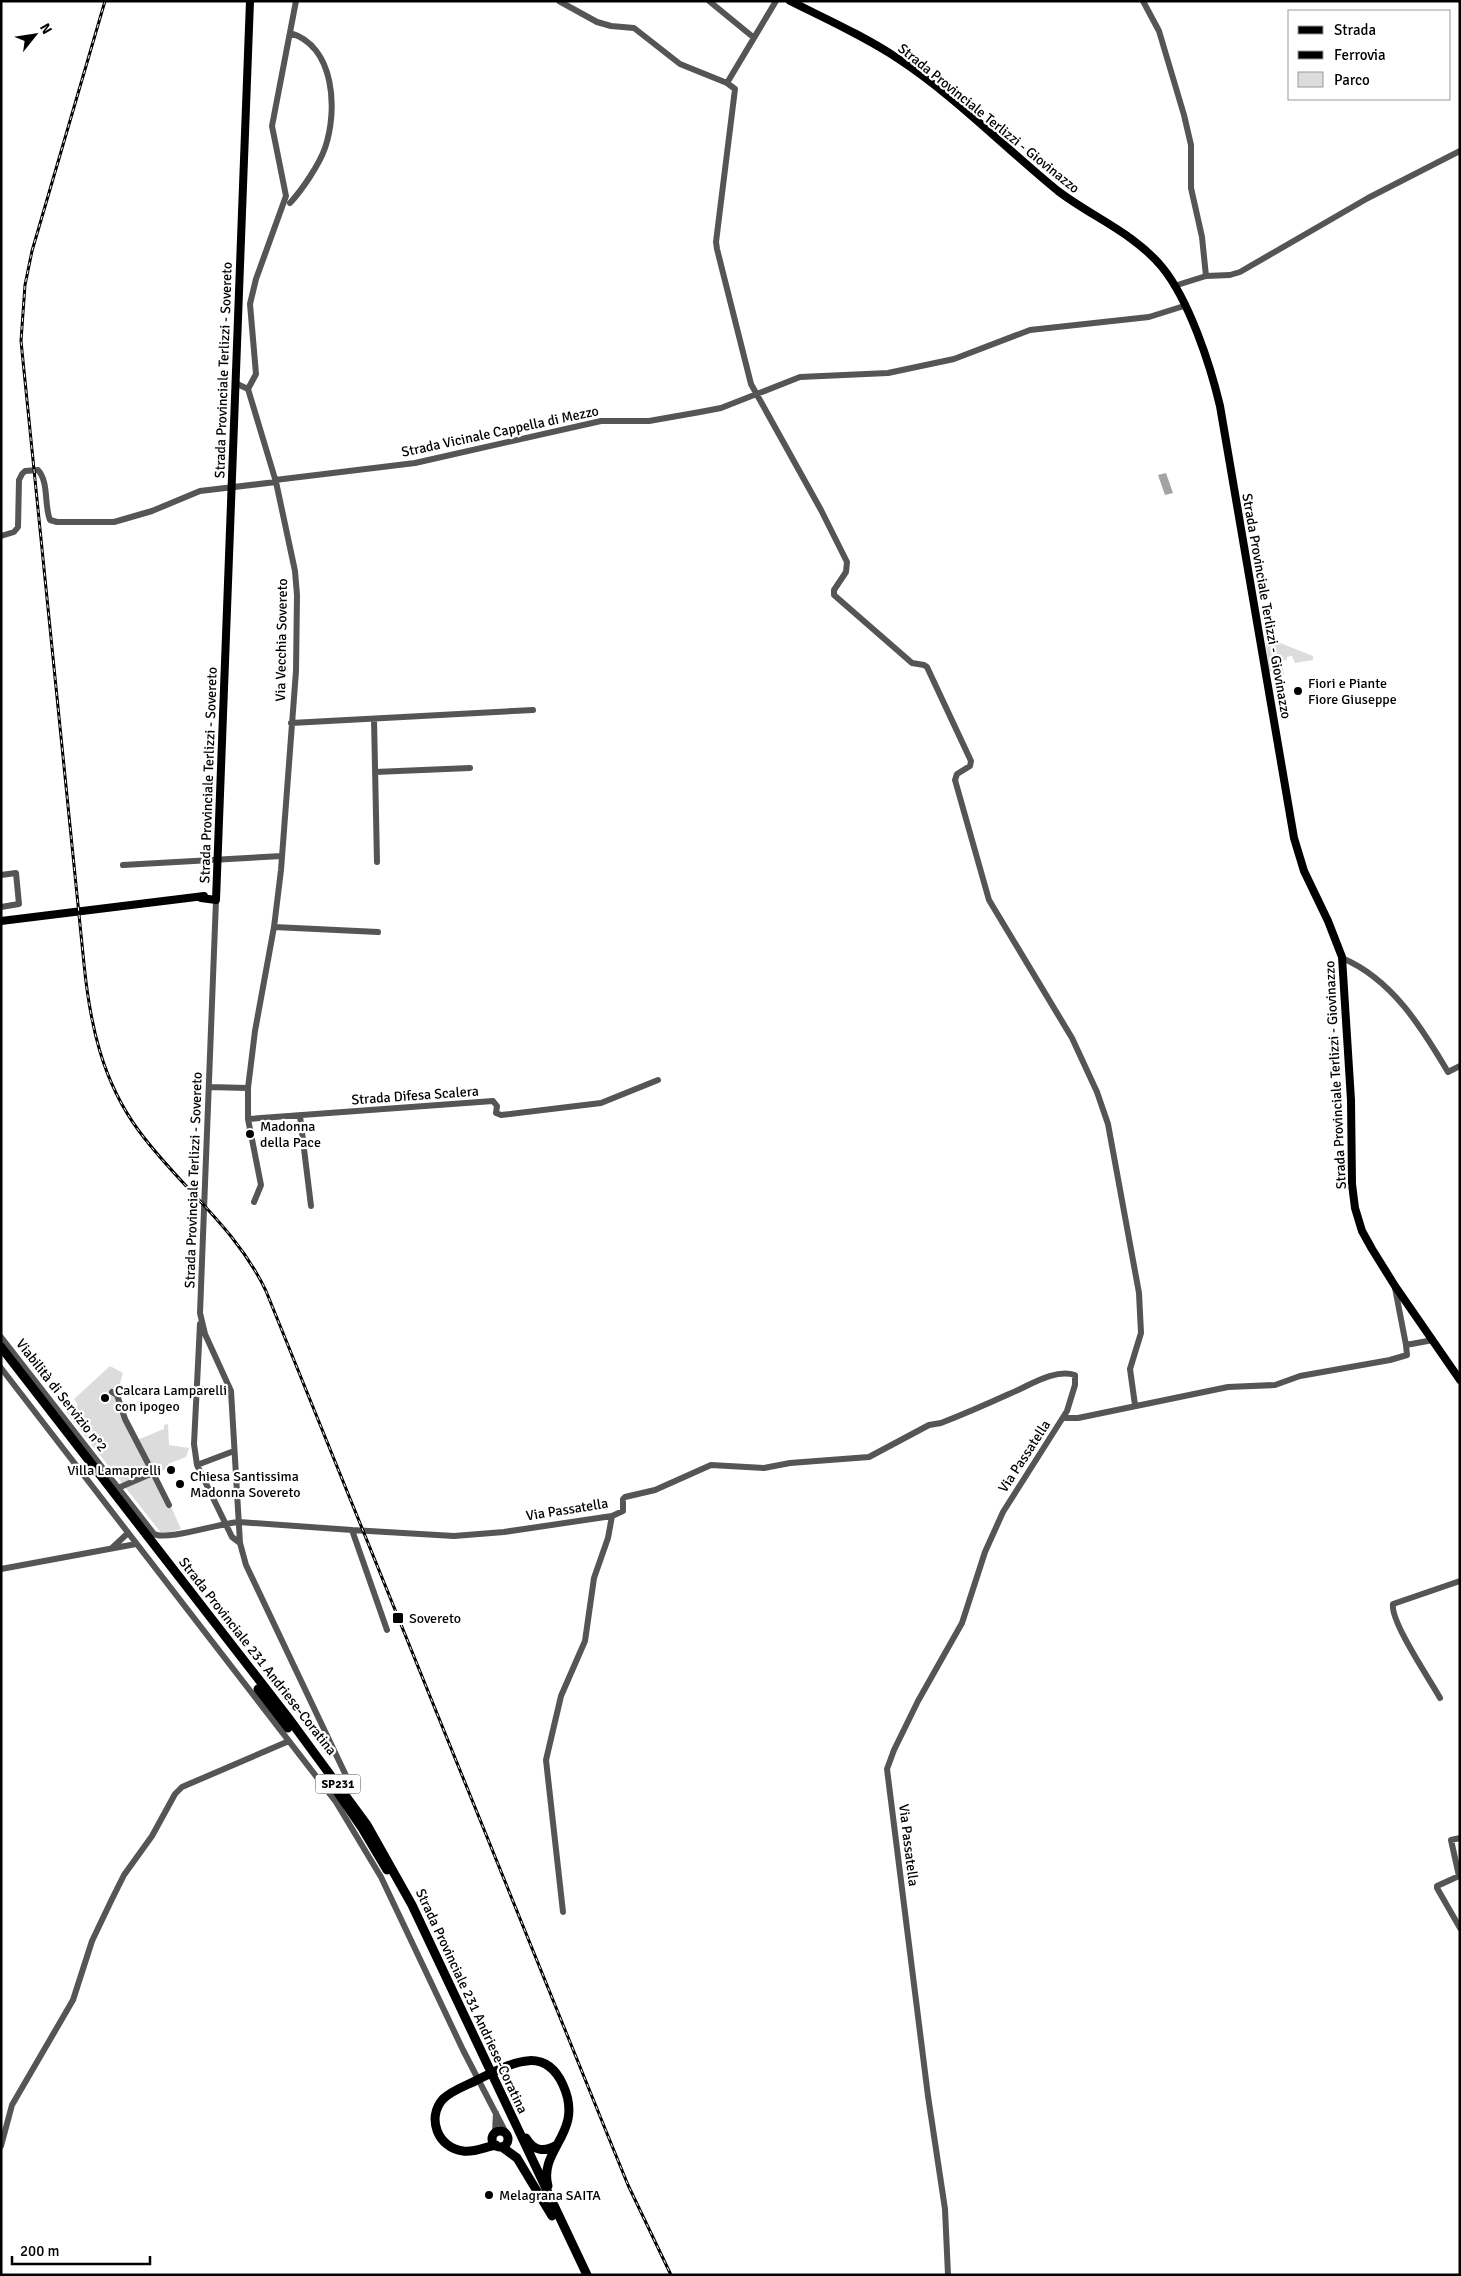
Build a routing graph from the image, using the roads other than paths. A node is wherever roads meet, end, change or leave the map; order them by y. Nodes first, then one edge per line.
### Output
1 (250, 1) edge
2 (296, 1) edge
3 (560, 1) edge
4 (709, 1) edge
5 (776, 1) edge
6 (790, 1) edge
7 (1143, 1) edge
8 (290, 33) junction
9 (753, 37) junction
10 (727, 83) junction
11 (1460, 151) edge
12 (290, 203) dead end
13 (1206, 276) junction
14 (1174, 286) junction
15 (1184, 306) junction
16 (235, 383) junction
17 (248, 389) junction
18 (757, 394) junction
19 (276, 481) junction
20 (231, 487) junction
21 (1, 536) edge
22 (533, 710) dead end
23 (374, 719) junction
24 (291, 723) junction
25 (470, 768) dead end
26 (375, 772) junction
27 (282, 856) junction
28 (217, 859) junction
29 (377, 862) dead end
30 (123, 865) dead end
31 (1, 875) edge
32 (216, 896) junction
33 (1, 907) edge
34 (1, 921) edge
35 (274, 927) junction
36 (378, 932) dead end
37 (1342, 958) junction
38 (1460, 1066) edge
39 (658, 1080) dead end
40 (209, 1087) junction
41 (248, 1088) junction
42 (300, 1116) junction
43 (248, 1119) junction
44 (254, 1202) dead end
45 (310, 1206) dead end
46 (1395, 1286) junction
47 (200, 1320) junction
48 (1, 1337) edge
49 (1433, 1340) junction
50 (1406, 1345) junction
51 (1, 1347) edge
52 (1, 1357) edge
53 (1, 1368) edge
54 (1460, 1380) edge
55 (197, 1389) junction
56 (231, 1391) junction
57 (112, 1392) dead end
58 (1135, 1405) junction
59 (1064, 1418) junction
60 (234, 1451) junction
61 (197, 1464) junction
62 (153, 1473) junction
63 (118, 1488) junction
64 (169, 1504) dead end
65 (612, 1516) junction
66 (239, 1522) junction
67 (225, 1523) junction
68 (352, 1530) junction
69 (128, 1533) junction
70 (159, 1536) joint
71 (240, 1543) junction
72 (136, 1544) junction
73 (112, 1547) junction
74 (1, 1569) edge
75 (1460, 1581) edge
76 (387, 1630) dead end
77 (1440, 1698) dead end
78 (289, 1740) junction
79 (350, 1784) dead end
80 (1460, 1838) edge
81 (564, 1912) dead end
82 (1460, 1928) edge
83 (502, 2097) junction
84 (495, 2110) junction
85 (507, 2135) joint
86 (497, 2140) junction
87 (558, 2145) junction
88 (1, 2146) edge
89 (552, 2216) junction
90 (573, 2246) junction
91 (580, 2275) edge
92 (587, 2275) edge
93 (948, 2275) edge

1 - 16 main road, Strada Provinciale Terlizzi - Sovereto
2 - 8 street
3 - 10 street
4 - 9 street
5 - 9 street
6 - 14 main road, Strada Provinciale Terlizzi - Giovinazzo
7 - 13 street
8 - 12 street
8 - 17 street
9 - 10 street
10 - 18 street
11 - 13 street
13 - 14 street
14 - 15 main road, Strada Provinciale Terlizzi - Giovinazzo
15 - 18 street, Strada Vicinale Cappella di Mezzo
15 - 37 main road, Strada Provinciale Terlizzi - Giovinazzo
16 - 17 street
16 - 20 main road, Strada Provinciale Terlizzi - Sovereto
17 - 19 street, Via Vecchia Sovereto
18 - 19 street, Strada Vicinale Cappella di Mezzo
18 - 58 street
19 - 20 street, Strada Vicinale Cappella di Mezzo
19 - 24 street, Via Vecchia Sovereto
20 - 21 street, Strada Vicinale Cappella di Mezzo
20 - 28 main road, Strada Provinciale Terlizzi - Sovereto
22 - 23 street
23 - 24 street
23 - 26 street
24 - 27 street, Via Vecchia Sovereto
25 - 26 street
26 - 29 street
27 - 28 street
27 - 35 street, Via Vecchia Sovereto
28 - 30 street
28 - 32 main road, Strada Provinciale Terlizzi - Sovereto
31 - 33 street
32 - 34 main road
32 - 40 street, Strada Provinciale Terlizzi - Sovereto
35 - 36 street
35 - 41 street, Via Vecchia Sovereto
37 - 38 street
37 - 46 main road, Strada Provinciale Terlizzi - Giovinazzo
39 - 42 street, Strada Difesa Scalera
40 - 41 street
40 - 47 street, Strada Provinciale Terlizzi - Sovereto
41 - 43 street, Via Vecchia Sovereto
42 - 43 street, Strada Difesa Scalera
42 - 45 street
43 - 44 street, Via Vecchia Sovereto
46 - 49 main road, Strada Provinciale Terlizzi - Giovinazzo
46 - 50 street
47 - 55 street
47 - 56 street, Strada Provinciale Terlizzi - Sovereto
48 - 63 street, Viabilità di Servizio n°2
49 - 50 street
49 - 54 main road, Strada Provinciale Terlizzi - Giovinazzo
50 - 58 street
51 - 83 highway, Strada Provinciale 231 Andriese-Coratina / SP231
52 - 89 highway, Strada Provinciale 231 Andriese-Coratina / SP231
53 - 69 street
55 - 56 street
55 - 61 street
56 - 60 street, Strada Provinciale Terlizzi - Sovereto
57 - 62 street
58 - 59 street
59 - 65 street, Via Passatella
59 - 93 street, Via Passatella
60 - 61 street
60 - 66 street, Strada Provinciale Terlizzi - Sovereto
61 - 67 street
62 - 63 street
62 - 64 street
63 - 70 street, Viabilità di Servizio n°2
65 - 68 street, Via Passatella
65 - 81 street
66 - 67 street, Via Passatella
66 - 68 street, Via Passatella
66 - 71 street, Strada Provinciale Terlizzi - Sovereto
67 - 70 street, Via Passatella
67 - 71 street
68 - 76 street
69 - 72 street
69 - 73 street
71 - 79 street
72 - 73 street
72 - 78 street
73 - 74 street
75 - 77 street
78 - 84 street
78 - 88 street
80 - 82 street
83 - 87 highway, SP231
83 - 90 highway, Strada Provinciale 231 Andriese-Coratina / SP231
84 - 85 street
84 - 86 street
85 - 86 highway
86 - 87 highway, SP231
86 - 89 highway, SP231
87 - 90 highway, SP231
89 - 91 highway, Strada Provinciale 231 Andriese-Coratina / SP231
90 - 92 highway, Strada Provinciale 231 Andriese-Coratina / SP231

